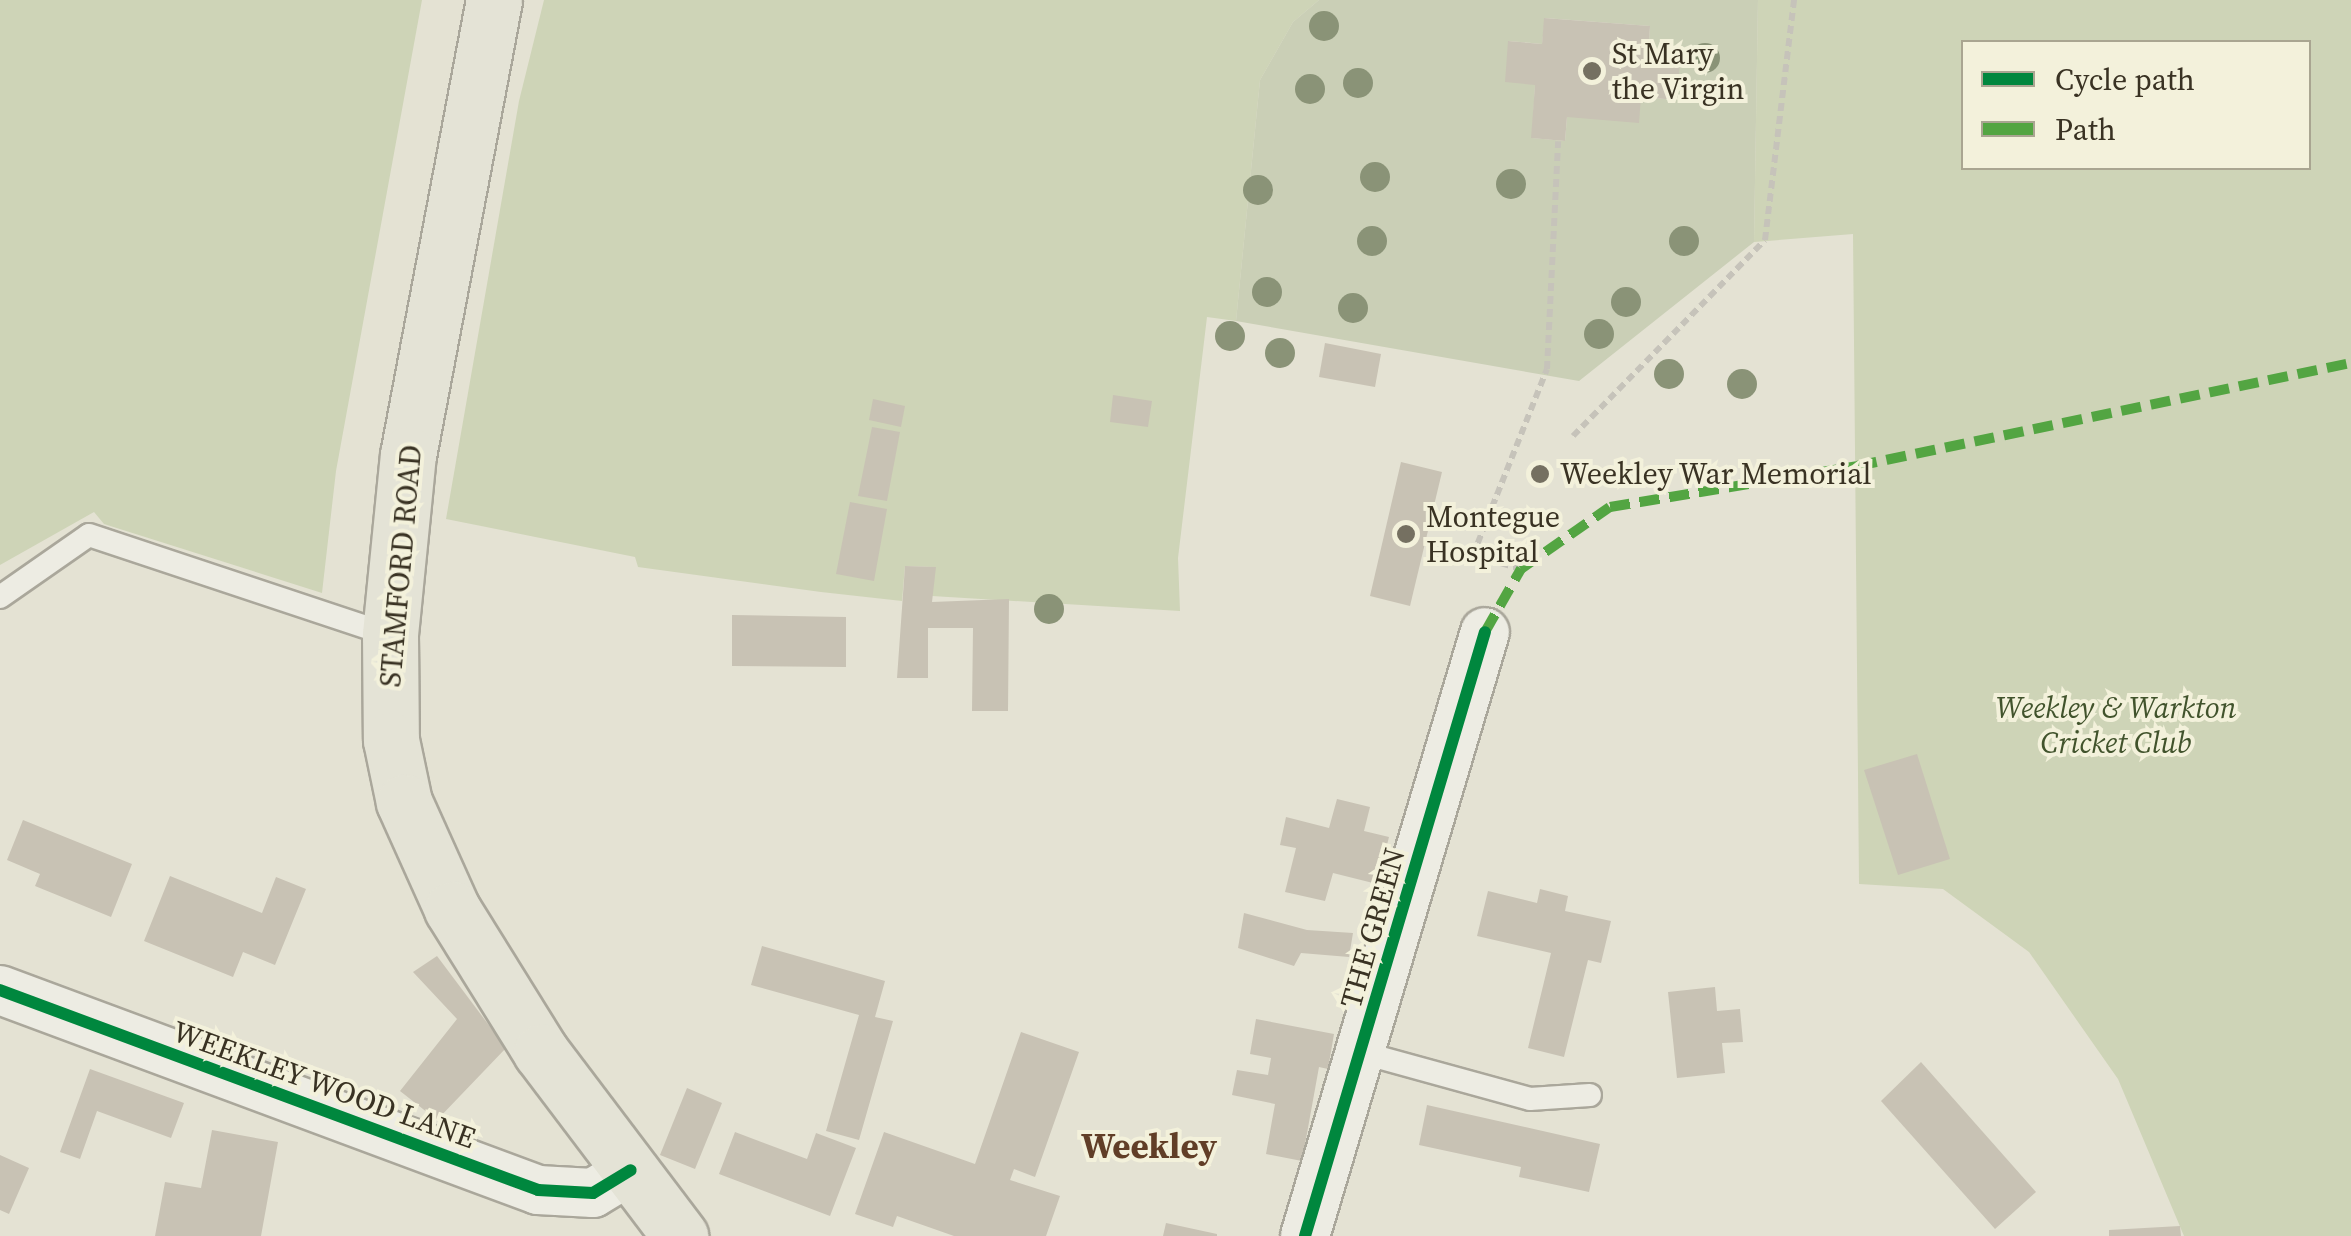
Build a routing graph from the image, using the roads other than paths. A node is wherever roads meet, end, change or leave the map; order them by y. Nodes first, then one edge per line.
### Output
1 (494, 0) edge
2 (0, 597) edge
3 (1486, 632) dead end
4 (390, 635) junction
5 (0, 990) edge
6 (1364, 1053) junction
7 (1590, 1095) dead end
8 (630, 1170) junction
9 (680, 1236) edge
10 (1305, 1236) edge

1 - 4 main road, STAMFORD ROAD
2 - 4 lane
3 - 6 street, THE GREEN
4 - 8 main road, STAMFORD ROAD
5 - 8 street, WEEKLEY WOOD LANE
6 - 7 lane
6 - 10 street, THE GREEN
8 - 9 main road, STAMFORD ROAD

